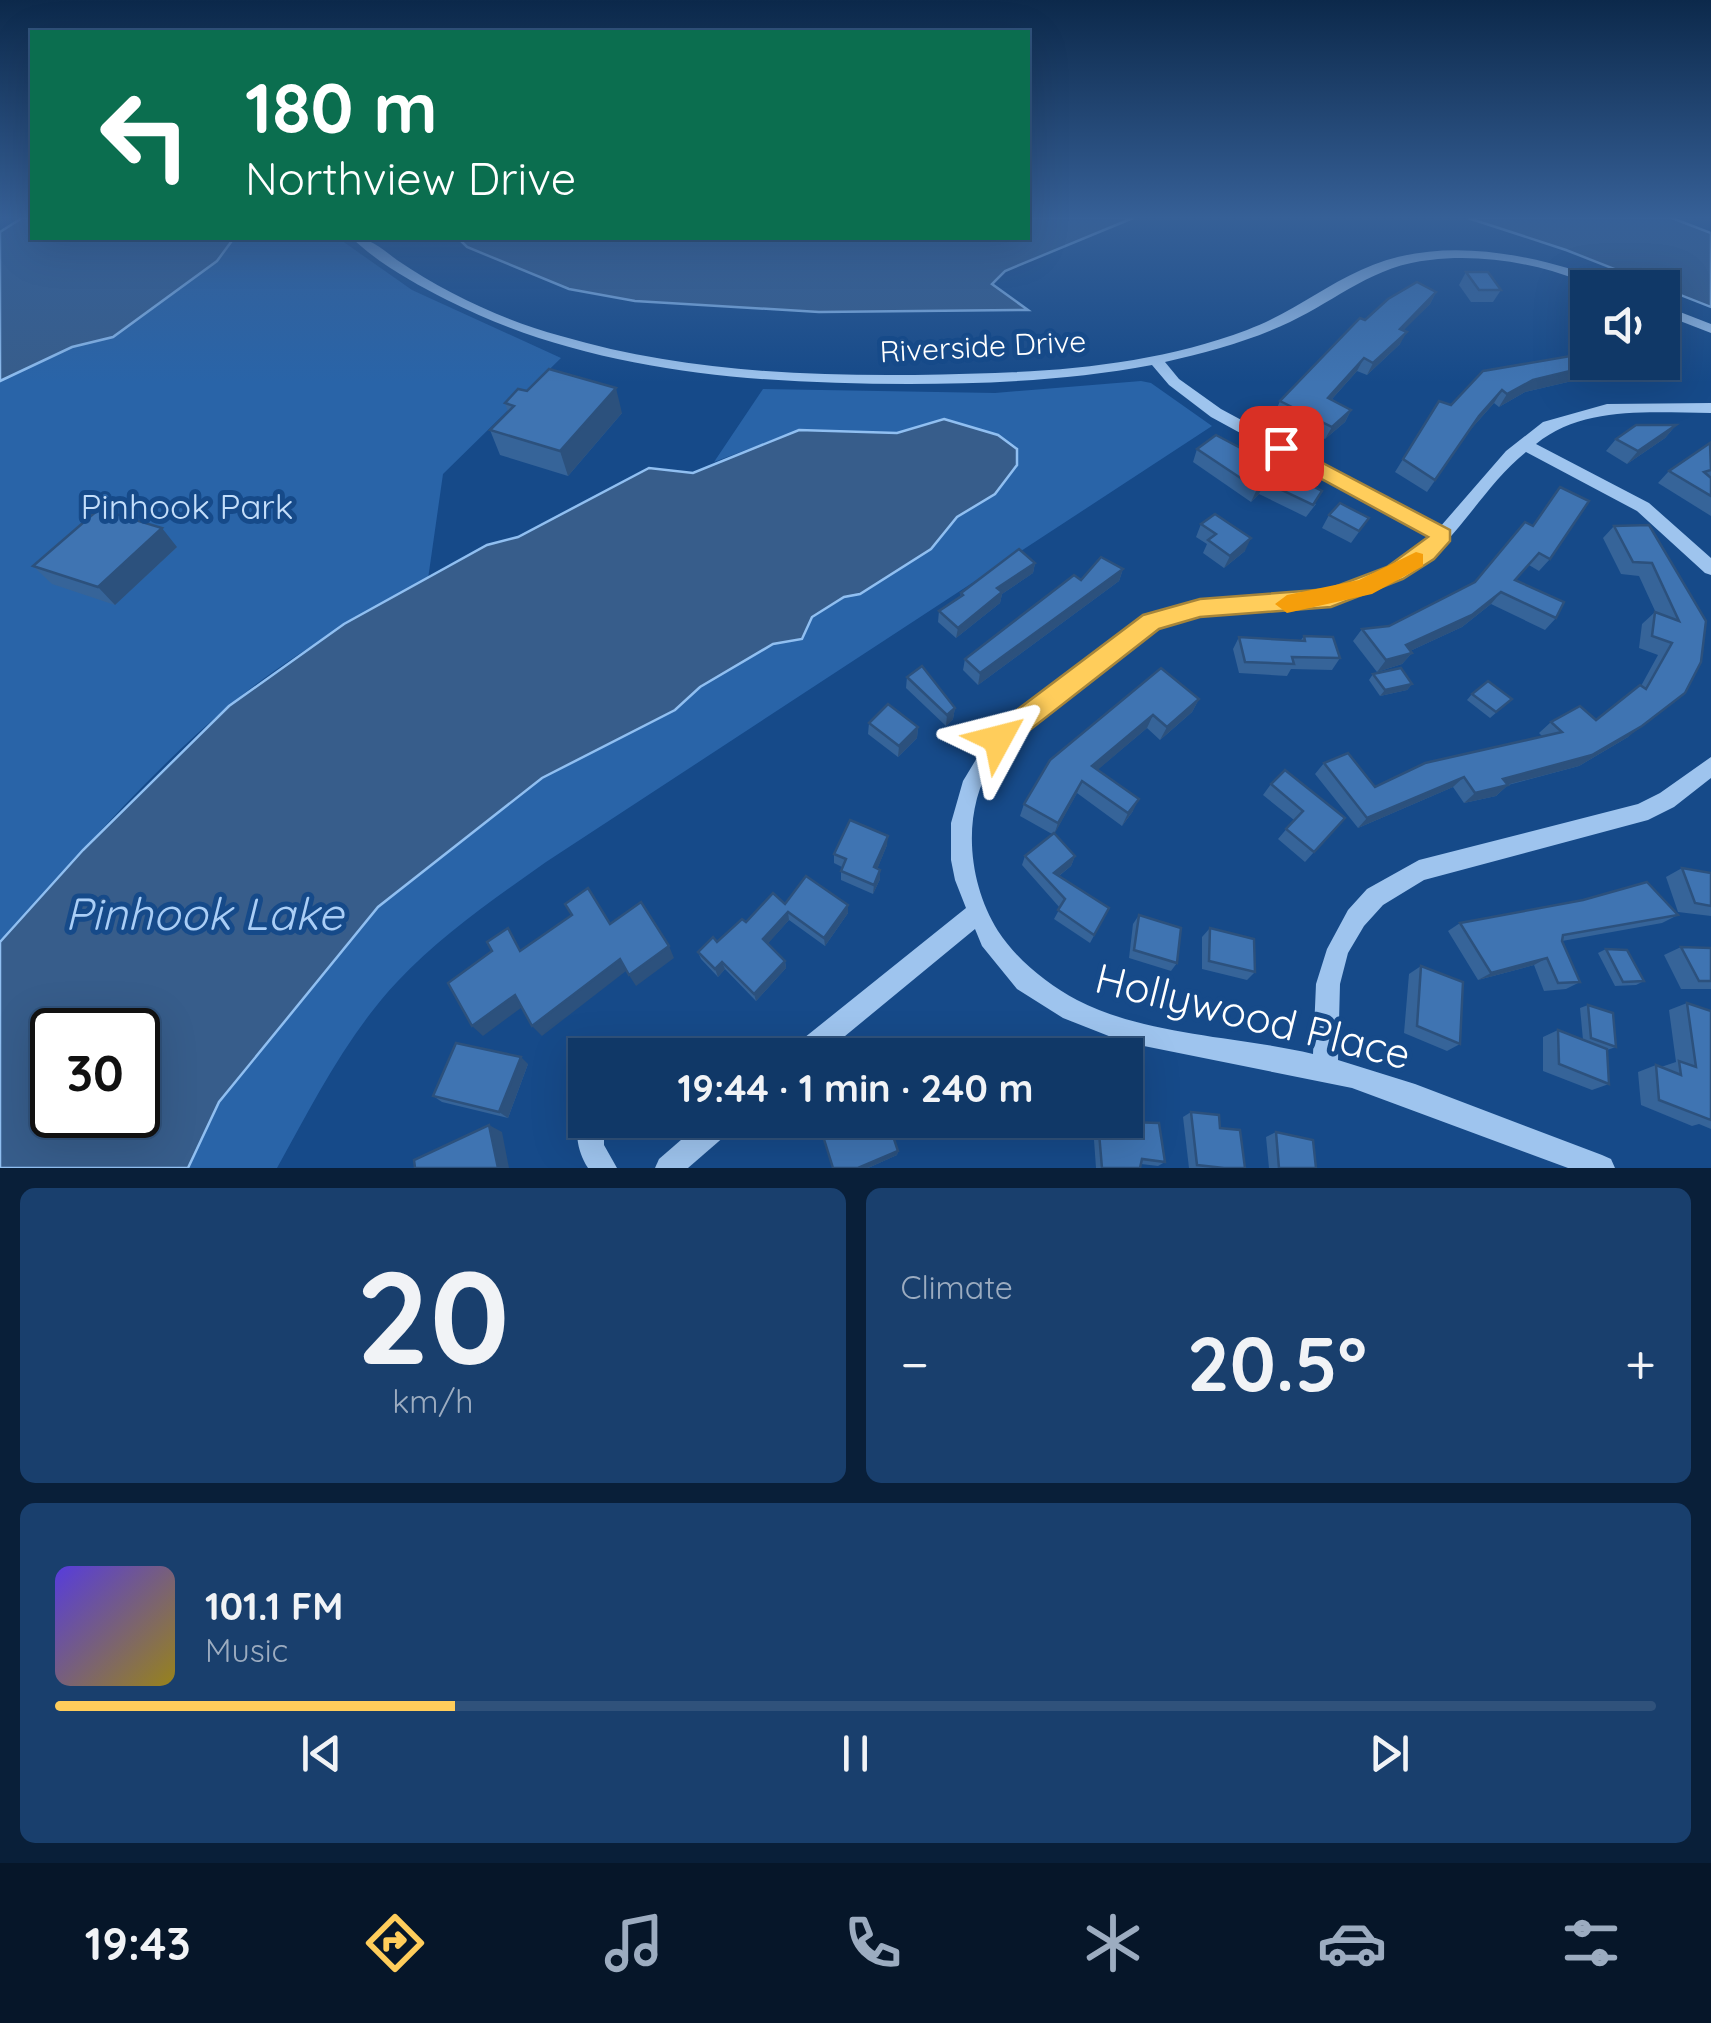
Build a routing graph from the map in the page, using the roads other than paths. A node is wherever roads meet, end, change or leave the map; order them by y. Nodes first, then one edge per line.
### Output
1 (408, 273) edge
2 (1368, 273) edge
3 (1680, 316) edge
4 (1711, 329) edge
5 (1155, 360) junction
6 (1711, 408) edge
7 (1522, 444) junction
8 (1443, 536) junction
9 (1711, 568) edge
10 (1711, 766) edge
11 (977, 913) junction
12 (824, 1038) edge
13 (1325, 1068) junction
14 (591, 1138) edge
15 (703, 1138) edge
16 (604, 1168) edge
17 (668, 1168) edge
18 (1602, 1168) edge

1 - 5 street, Riverside Drive
2 - 5 street, Riverside Drive
3 - 4 street
5 - 8 street
6 - 7 street
7 - 8 street, Hollywood Place
7 - 9 street
8 - 11 street, Hollywood Place
10 - 13 street
11 - 12 street
11 - 13 street, Hollywood Place
13 - 18 street, Hollywood Place
14 - 16 street
15 - 17 street

